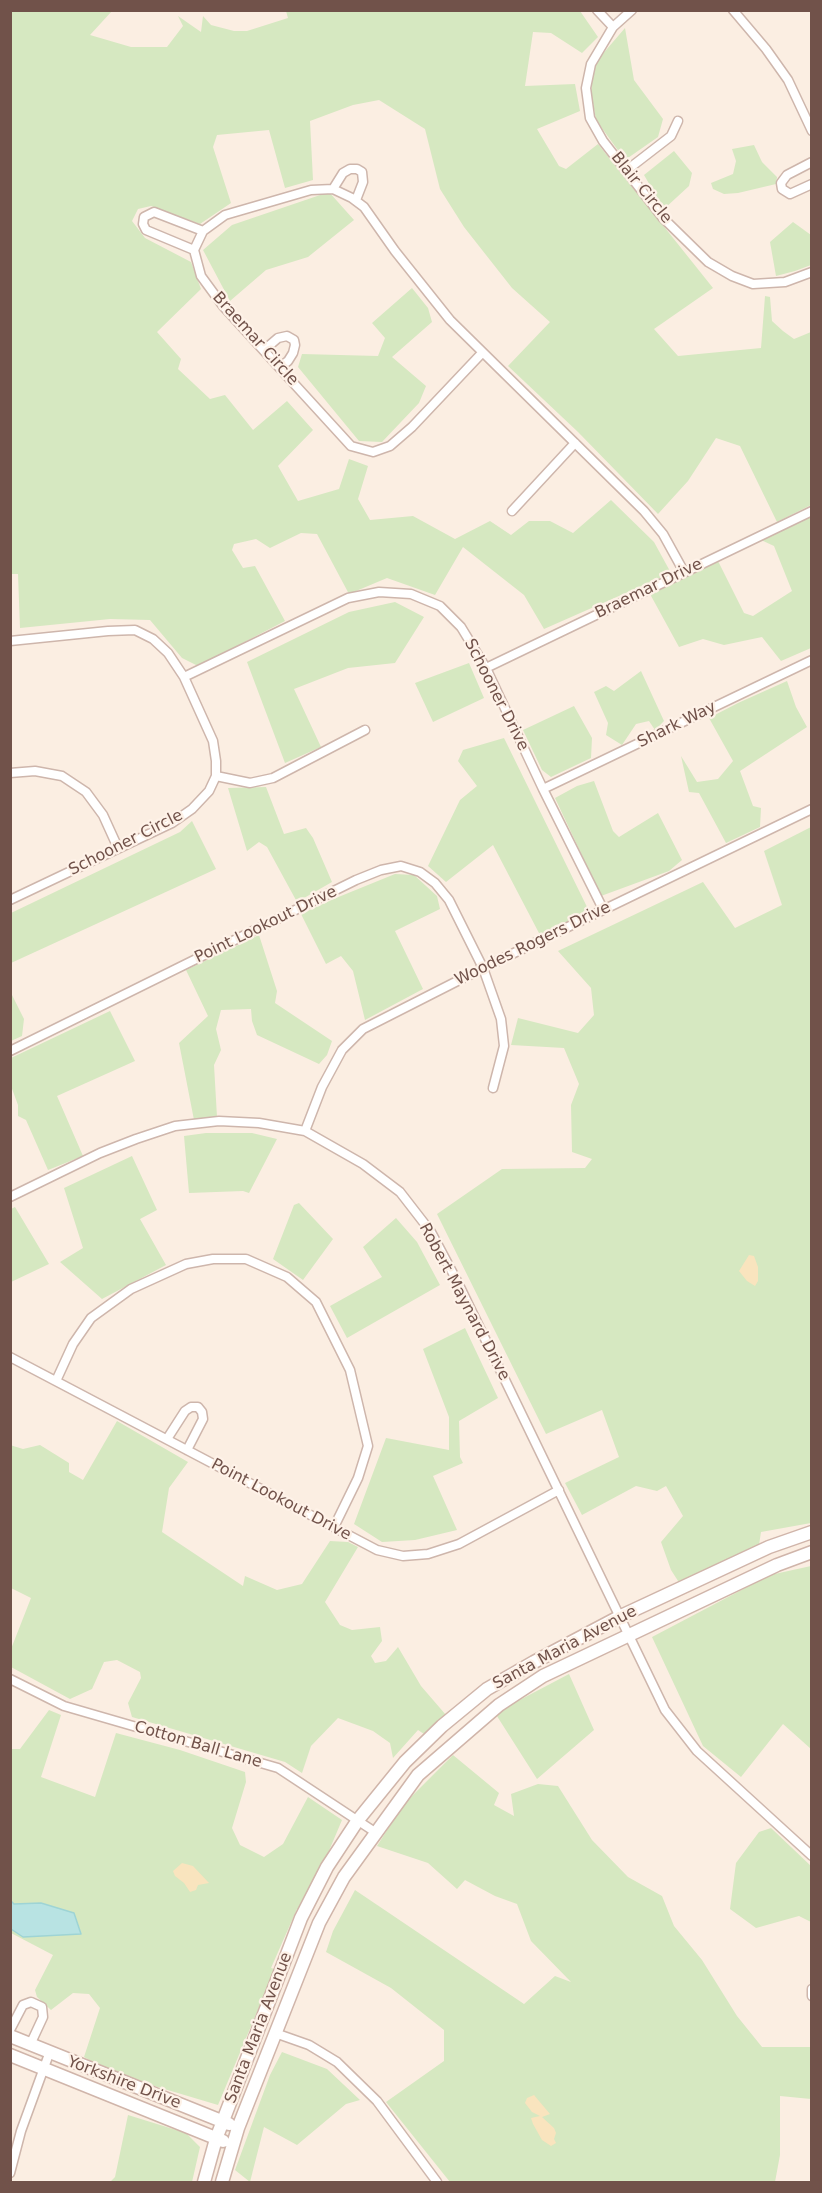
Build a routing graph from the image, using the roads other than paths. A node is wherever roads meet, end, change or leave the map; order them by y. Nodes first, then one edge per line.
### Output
1 (597, 10) edge
2 (632, 10) edge
3 (733, 10) edge
4 (613, 27) junction
5 (678, 121) dead end
6 (812, 131) edge
7 (812, 162) edge
8 (627, 170) junction
9 (812, 184) edge
10 (333, 189) junction
11 (356, 200) junction
12 (202, 231) junction
13 (194, 250) junction
14 (812, 272) edge
15 (264, 350) junction
16 (482, 353) junction
17 (280, 367) junction
18 (575, 443) junction
19 (512, 511) dead end
20 (812, 511) edge
21 (684, 572) junction
22 (10, 640) edge
23 (812, 660) edge
24 (486, 668) junction
25 (184, 677) junction
26 (365, 730) dead end
27 (10, 773) edge
28 (216, 776) junction
29 (543, 789) junction
30 (812, 809) edge
31 (118, 848) junction
32 (10, 900) edge
33 (603, 909) junction
34 (483, 968) junction
35 (10, 1051) edge
36 (493, 1088) dead end
37 (305, 1131) junction
38 (10, 1197) edge
39 (10, 1357) edge
40 (56, 1381) junction
41 (167, 1439) junction
42 (187, 1450) junction
43 (559, 1490) junction
44 (334, 1527) junction
45 (812, 1532) edge
46 (812, 1552) edge
47 (621, 1617) junction
48 (630, 1634) junction
49 (10, 1678) edge
50 (405, 1762) junction
51 (418, 1775) junction
52 (358, 1820) junction
53 (375, 1832) junction
54 (812, 1856) edge
55 (301, 1918) junction
56 (319, 1923) junction
57 (812, 1989) edge
58 (812, 1996) edge
59 (270, 1997) junction
60 (286, 2004) junction
61 (10, 2030) edge
62 (275, 2033) junction
63 (10, 2036) edge
64 (30, 2045) junction
65 (49, 2054) junction
66 (10, 2055) edge
67 (42, 2069) junction
68 (223, 2122) junction
69 (238, 2128) junction
70 (216, 2139) junction
71 (232, 2145) junction
72 (10, 2173) edge
73 (204, 2182) edge
74 (222, 2182) edge
75 (437, 2182) edge

1 - 4 street
2 - 4 street, Blair Circle
3 - 6 street
4 - 8 street, Blair Circle
5 - 8 street
7 - 9 street
8 - 14 street, Blair Circle
10 - 11 street
10 - 11 street
10 - 12 street
11 - 16 street
12 - 13 street
12 - 13 street
13 - 15 street, Braemar Circle
15 - 17 street, Braemar Circle
15 - 17 street
16 - 17 street, Braemar Circle
16 - 18 street
18 - 19 street
18 - 21 street
20 - 21 street, Braemar Drive
21 - 24 street, Braemar Drive
22 - 25 street
23 - 29 street, Shark Way
24 - 25 street, Schooner Drive
24 - 29 street, Schooner Drive
25 - 28 street
26 - 28 street
27 - 31 street
28 - 31 street, Schooner Circle
29 - 33 street, Schooner Drive
30 - 33 street, Woodes Rogers Drive
31 - 32 street, Schooner Circle
33 - 34 street, Woodes Rogers Drive
34 - 35 street, Point Lookout Drive
34 - 36 street, Point Lookout Drive
34 - 37 street, Woodes Rogers Drive
37 - 38 street, Robert Maynard Drive
37 - 43 street, Robert Maynard Drive
39 - 40 street, Point Lookout Drive
40 - 41 street, Point Lookout Drive
40 - 44 street
41 - 42 street, Point Lookout Drive
41 - 42 street
42 - 44 street, Point Lookout Drive
43 - 44 street, Point Lookout Drive
43 - 47 street, Robert Maynard Drive
45 - 47 street, Santa Maria Avenue
46 - 48 street, Santa Maria Avenue
47 - 48 street, Robert Maynard Drive
47 - 50 street, Santa Maria Avenue
48 - 51 street, Santa Maria Avenue
48 - 54 street, Robert Maynard Drive
49 - 52 street, Cotton Ball Lane
50 - 51 street
50 - 52 street, Santa Maria Avenue
51 - 53 street, Santa Maria Avenue
52 - 53 street, Cotton Ball Lane
52 - 55 street, Santa Maria Avenue
53 - 56 street, Santa Maria Avenue
55 - 56 street
55 - 59 street, Santa Maria Avenue
56 - 60 street, Santa Maria Avenue
57 - 58 street
59 - 60 street
59 - 68 street, Santa Maria Avenue
60 - 62 street, Santa Maria Avenue
61 - 64 street
62 - 69 street, Santa Maria Avenue
62 - 75 street
63 - 64 street, Yorkshire Drive
64 - 65 street, Yorkshire Drive
65 - 67 street
65 - 68 street, Yorkshire Drive
66 - 67 street, Yorkshire Drive
67 - 70 street, Yorkshire Drive
67 - 72 street
68 - 69 street, Yorkshire Drive
68 - 70 street, Santa Maria Avenue
69 - 71 street, Santa Maria Avenue
70 - 71 street, Yorkshire Drive
70 - 73 street, Santa Maria Avenue
71 - 74 street, Santa Maria Avenue

